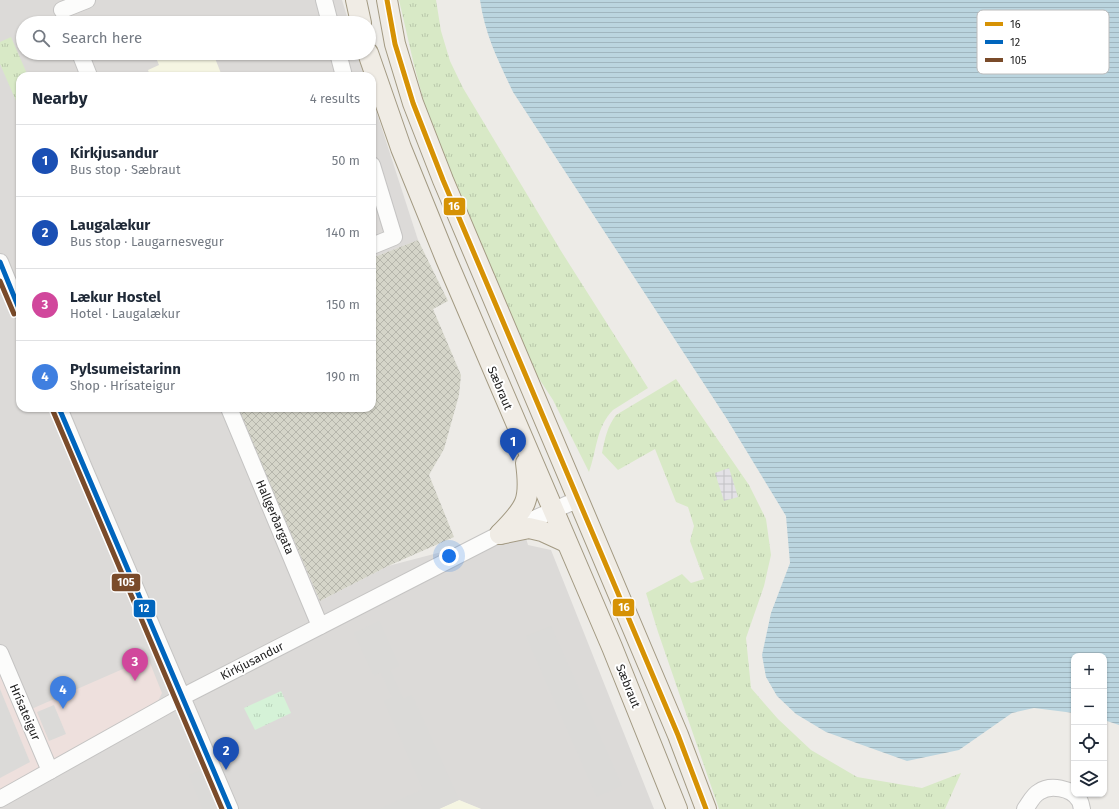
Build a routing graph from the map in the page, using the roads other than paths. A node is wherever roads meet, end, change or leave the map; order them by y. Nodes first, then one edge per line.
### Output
1 (87, 0) edge
2 (324, 0) edge
3 (356, 0) edge
4 (387, 0) edge
5 (62, 11) edge
6 (328, 16) edge
7 (359, 16) edge
8 (83, 60) edge
9 (339, 60) edge
10 (370, 60) edge
11 (87, 72) edge
12 (341, 72) edge
13 (375, 72) edge
14 (376, 76) edge
15 (376, 178) edge
16 (376, 244) edge
17 (0, 262) edge
18 (16, 301) edge
19 (61, 412) edge
20 (231, 412) edge
21 (524, 443) junction
22 (581, 506) junction
23 (553, 511) junction
24 (500, 534) junction
25 (566, 542) junction
26 (320, 626) junction
27 (0, 653) edge
28 (182, 697) junction
29 (50, 771) junction
30 (0, 799) edge
31 (230, 809) edge
32 (677, 809) edge
33 (706, 809) edge
34 (1025, 809) edge
35 (1082, 809) edge

1 - 5 street
2 - 6 street
3 - 7 main road
4 - 22 main road
8 - 11 street
9 - 12 street
10 - 13 main road, Sæbraut
14 - 21 main road, Sæbraut
15 - 16 street
17 - 18 street
19 - 28 street
20 - 26 street, Hallgerðargata
21 - 23 main road, Sæbraut
21 - 24 main road
22 - 23 street, Kirkjusandur
22 - 33 main road
23 - 24 street, Kirkjusandur
23 - 25 main road, Sæbraut
24 - 25 main road
24 - 26 street, Kirkjusandur
25 - 32 main road, Sæbraut
26 - 28 street, Kirkjusandur
27 - 29 street, Hrísateigur
28 - 29 street, Kirkjusandur
28 - 31 street
29 - 30 street, Kirkjusandur
34 - 35 street

